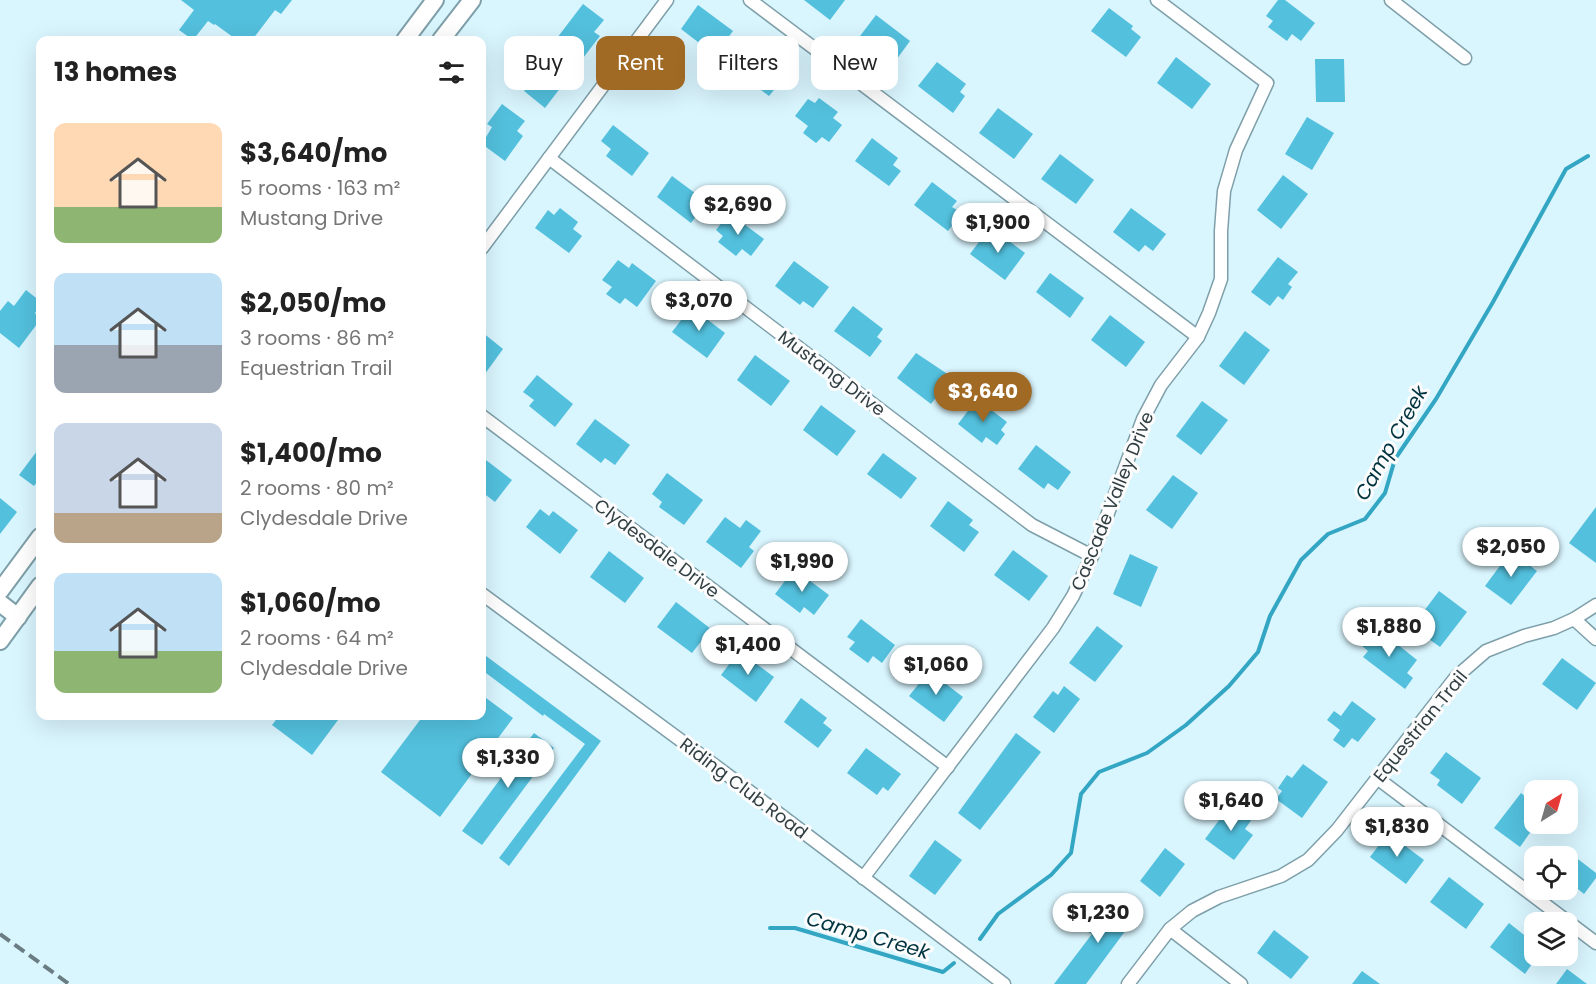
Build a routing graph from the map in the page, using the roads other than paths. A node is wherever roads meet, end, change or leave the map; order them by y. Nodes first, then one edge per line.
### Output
1 (435, 0) edge
2 (472, 0) edge
3 (667, 0) edge
4 (750, 0) edge
5 (1157, 0) edge
6 (1391, 0) edge
7 (408, 36) edge
8 (444, 36) edge
9 (1465, 58) dead end
10 (549, 158) junction
11 (486, 243) edge
12 (1198, 337) junction
13 (486, 419) edge
14 (36, 542) edge
15 (1092, 556) junction
16 (0, 591) edge
17 (36, 592) edge
18 (486, 597) edge
19 (0, 603) edge
20 (1596, 605) edge
21 (18, 617) junction
22 (1574, 620) junction
23 (1596, 639) edge
24 (0, 640) edge
25 (948, 766) junction
26 (1377, 778) junction
27 (863, 878) junction
28 (1170, 929) junction
29 (1596, 943) edge
30 (1004, 984) edge
31 (1128, 984) edge
32 (1242, 984) edge

1 - 7 main road
2 - 8 main road
3 - 10 street
4 - 12 street
5 - 12 street, Cascade Valley Drive
6 - 9 street
10 - 11 street
10 - 15 street, Mustang Drive
12 - 15 street, Cascade Valley Drive
13 - 25 street, Clydesdale Drive
14 - 16 main road
15 - 25 street, Cascade Valley Drive
17 - 21 main road
18 - 27 street, Riding Club Road
19 - 21 main road
20 - 22 street, Equestrian Trail
21 - 24 main road
22 - 23 street
22 - 26 street, Equestrian Trail
25 - 27 street, Cascade Valley Drive
26 - 28 street, Equestrian Trail
26 - 29 street
27 - 30 street, Riding Club Road
28 - 31 street, Equestrian Trail
28 - 32 street

